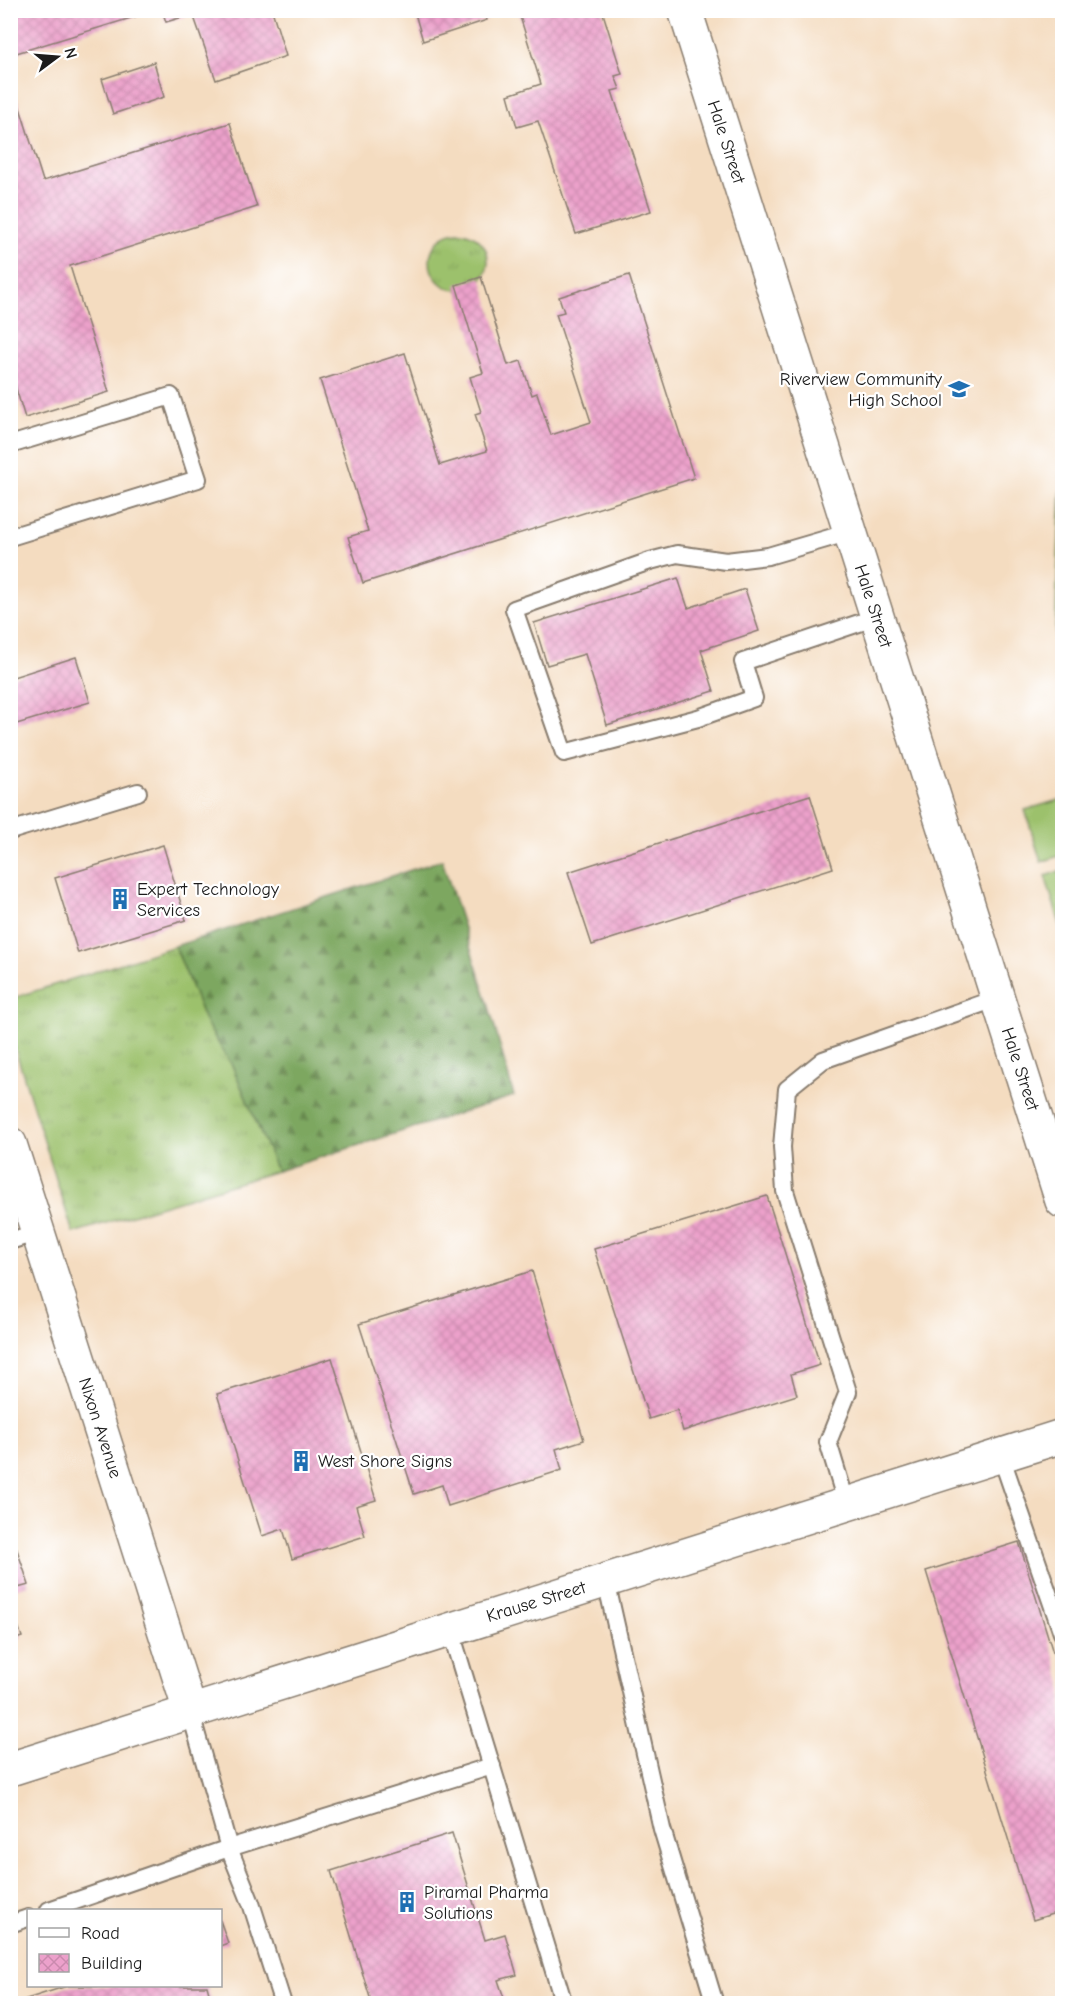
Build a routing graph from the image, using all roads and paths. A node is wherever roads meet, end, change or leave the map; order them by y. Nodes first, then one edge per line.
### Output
1 (685, 10) edge
2 (10, 445) edge
3 (850, 532) junction
4 (10, 537) edge
5 (877, 616) junction
6 (138, 792) dead end
7 (10, 831) edge
8 (998, 998) junction
9 (10, 1144) edge
10 (1062, 1201) edge
11 (24, 1236) edge
12 (1062, 1436) edge
13 (1001, 1456) junction
14 (848, 1504) junction
15 (606, 1581) junction
16 (450, 1629) junction
17 (1062, 1633) edge
18 (190, 1711) junction
19 (492, 1766) junction
20 (10, 1769) edge
21 (229, 1848) junction
22 (55, 1909) edge
23 (27, 1918) edge
24 (10, 1924) edge
25 (283, 2004) edge
26 (564, 2004) edge
27 (715, 2004) edge

1 - 3 street, Hale Street
2 - 4 lane
3 - 5 street, Hale Street
3 - 5 lane
5 - 8 street, Hale Street
6 - 7 lane
8 - 10 street, Hale Street
8 - 14 lane
9 - 11 street, Nixon Avenue
11 - 18 street, Nixon Avenue
12 - 13 street, Krause Street
13 - 14 street, Krause Street
13 - 17 lane
14 - 15 street, Krause Street
15 - 16 street, Krause Street
15 - 27 lane
16 - 18 street, Krause Street
16 - 19 lane
18 - 20 street, Krause Street
18 - 21 lane
19 - 21 lane
19 - 26 lane
21 - 22 lane
21 - 25 lane
23 - 24 lane

